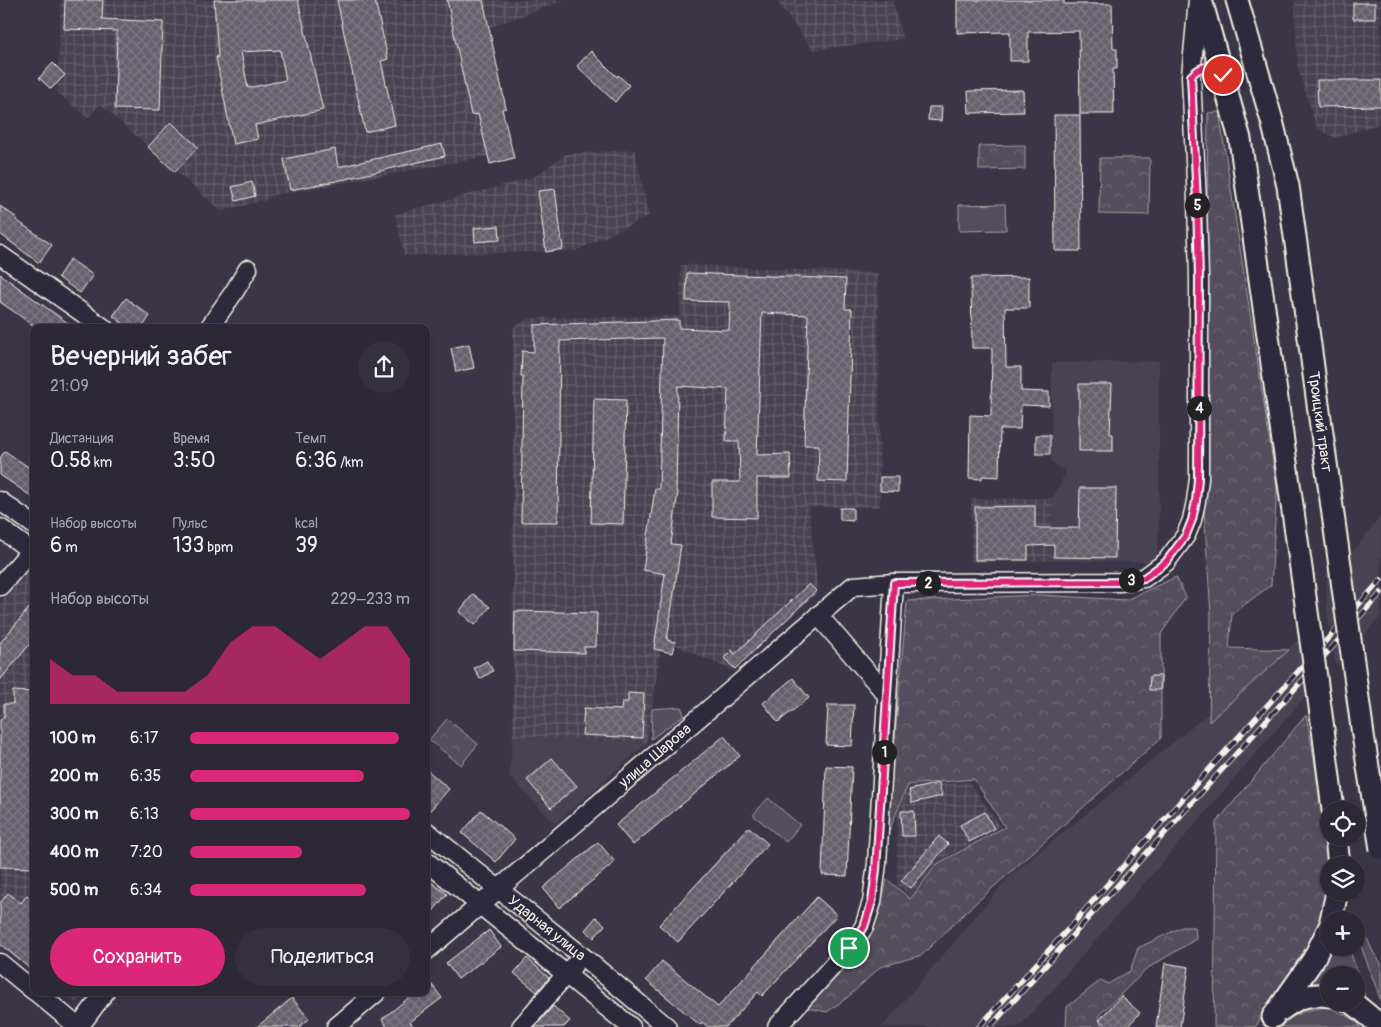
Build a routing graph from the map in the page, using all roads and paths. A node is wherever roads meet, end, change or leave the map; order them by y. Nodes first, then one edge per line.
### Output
1 (1199, 0) edge
2 (1237, 0) edge
3 (1223, 75) junction
4 (1191, 76) junction
5 (0, 255) edge
6 (248, 269) dead end
7 (98, 324) edge
8 (212, 324) edge
9 (0, 501) edge
10 (30, 522) edge
11 (0, 528) edge
12 (30, 548) edge
13 (30, 553) edge
14 (894, 583) junction
15 (0, 586) edge
16 (818, 615) junction
17 (887, 695) junction
18 (1332, 801) edge
19 (430, 834) edge
20 (1381, 849) edge
21 (430, 864) edge
22 (499, 890) junction
23 (480, 906) junction
24 (1320, 946) edge
25 (430, 948) edge
26 (582, 956) junction
27 (0, 963) edge
28 (567, 974) junction
29 (30, 988) edge
30 (1320, 995) edge
31 (40, 996) edge
32 (102, 996) edge
33 (372, 996) edge
34 (1363, 1011) edge
35 (1269, 1022) edge
36 (1381, 1026) edge
37 (79, 1027) edge
38 (336, 1027) edge
39 (521, 1027) edge
40 (631, 1027) edge
41 (667, 1027) edge
42 (777, 1027) edge

1 - 3 main road
1 - 4 street, улица Шарова
2 - 20 main road, Троицкий тракт, bridge
3 - 4 street
3 - 18 main road, bridge
4 - 14 street, улица Шарова
5 - 7 street
6 - 8 street
9 - 10 street
11 - 12 street
13 - 15 street
14 - 16 street, улица Шарова
14 - 17 street
16 - 17 street
16 - 22 street, улица Шарова
17 - 42 street
19 - 22 street, Ударная улица
21 - 23 street, Ударная улица
22 - 23 street, улица Шарова
22 - 26 street, Ударная улица
23 - 25 street, улица Шарова
23 - 28 street, Ударная улица
24 - 35 main road
26 - 28 street
26 - 41 street, Ударная улица
27 - 29 street
28 - 39 street
28 - 40 street, Ударная улица
30 - 35 main road
31 - 37 street
32 - 37 street
33 - 38 street
34 - 36 main road

